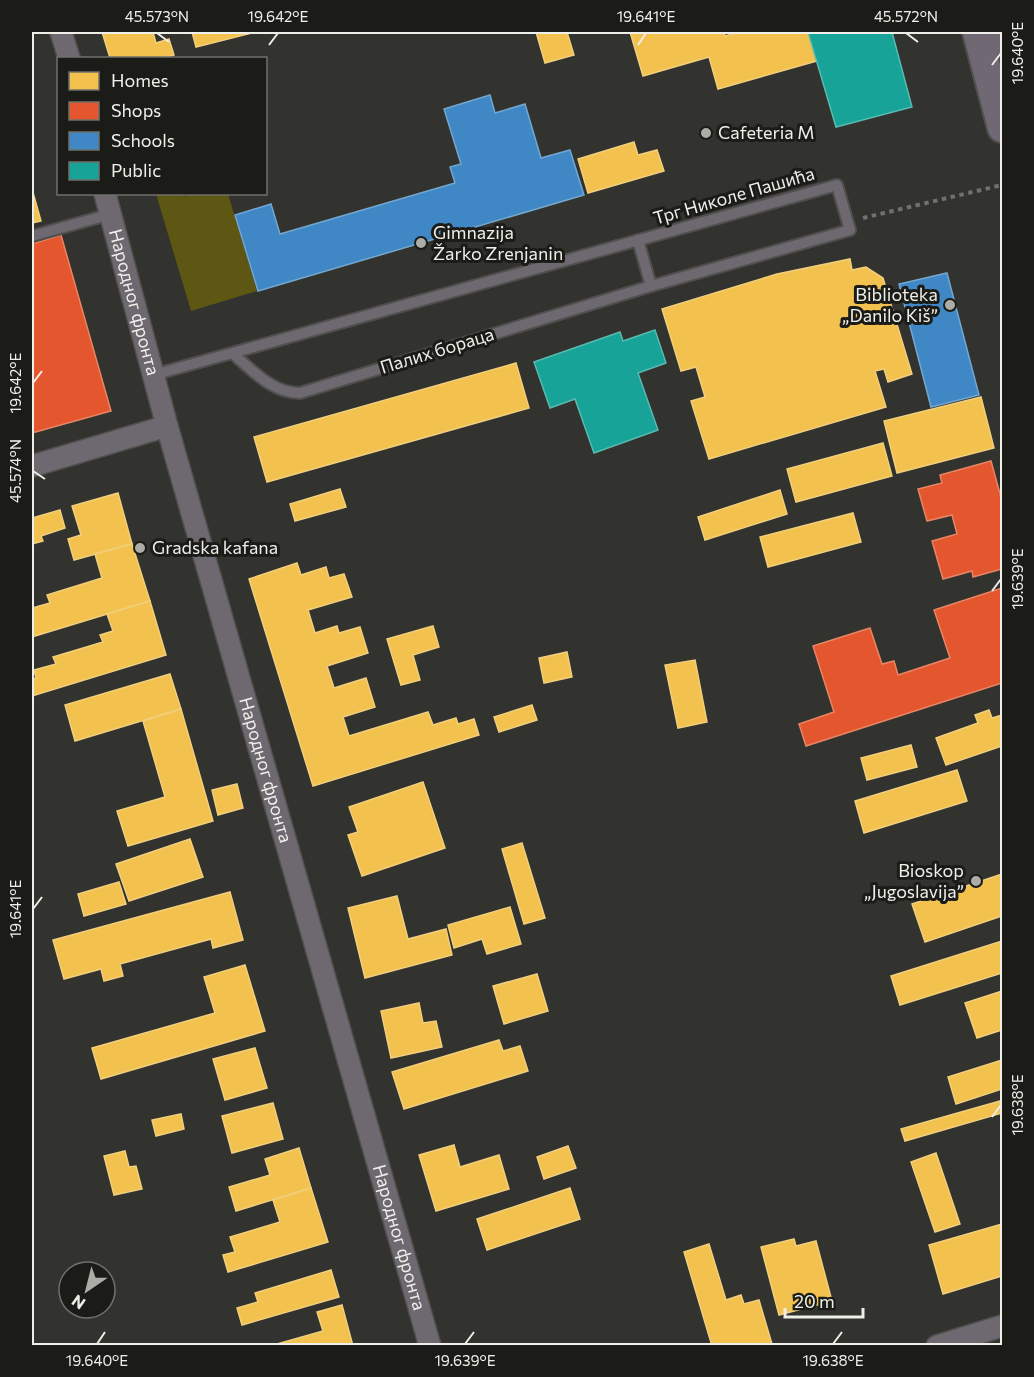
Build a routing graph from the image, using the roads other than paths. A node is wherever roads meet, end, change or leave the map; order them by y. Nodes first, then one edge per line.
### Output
1 (61, 32) edge
2 (987, 40) edge
3 (69, 57) edge
4 (1002, 128) edge
5 (108, 204) edge
6 (32, 236) edge
7 (638, 240) junction
8 (651, 286) junction
9 (232, 353) junction
10 (153, 375) junction
11 (167, 426) junction
12 (32, 466) edge
13 (1002, 1326) edge
14 (430, 1346) edge
15 (938, 1346) edge

1 - 3 street
2 - 4 street
5 - 6 lane
5 - 10 street, Народног фронта
7 - 8 lane
7 - 8 lane, Трг Николе Пашића
7 - 9 lane
8 - 9 lane, Палих бораца
9 - 10 lane
10 - 11 street, Народног фронта
11 - 12 street
11 - 14 street, Народног фронта
13 - 15 street

